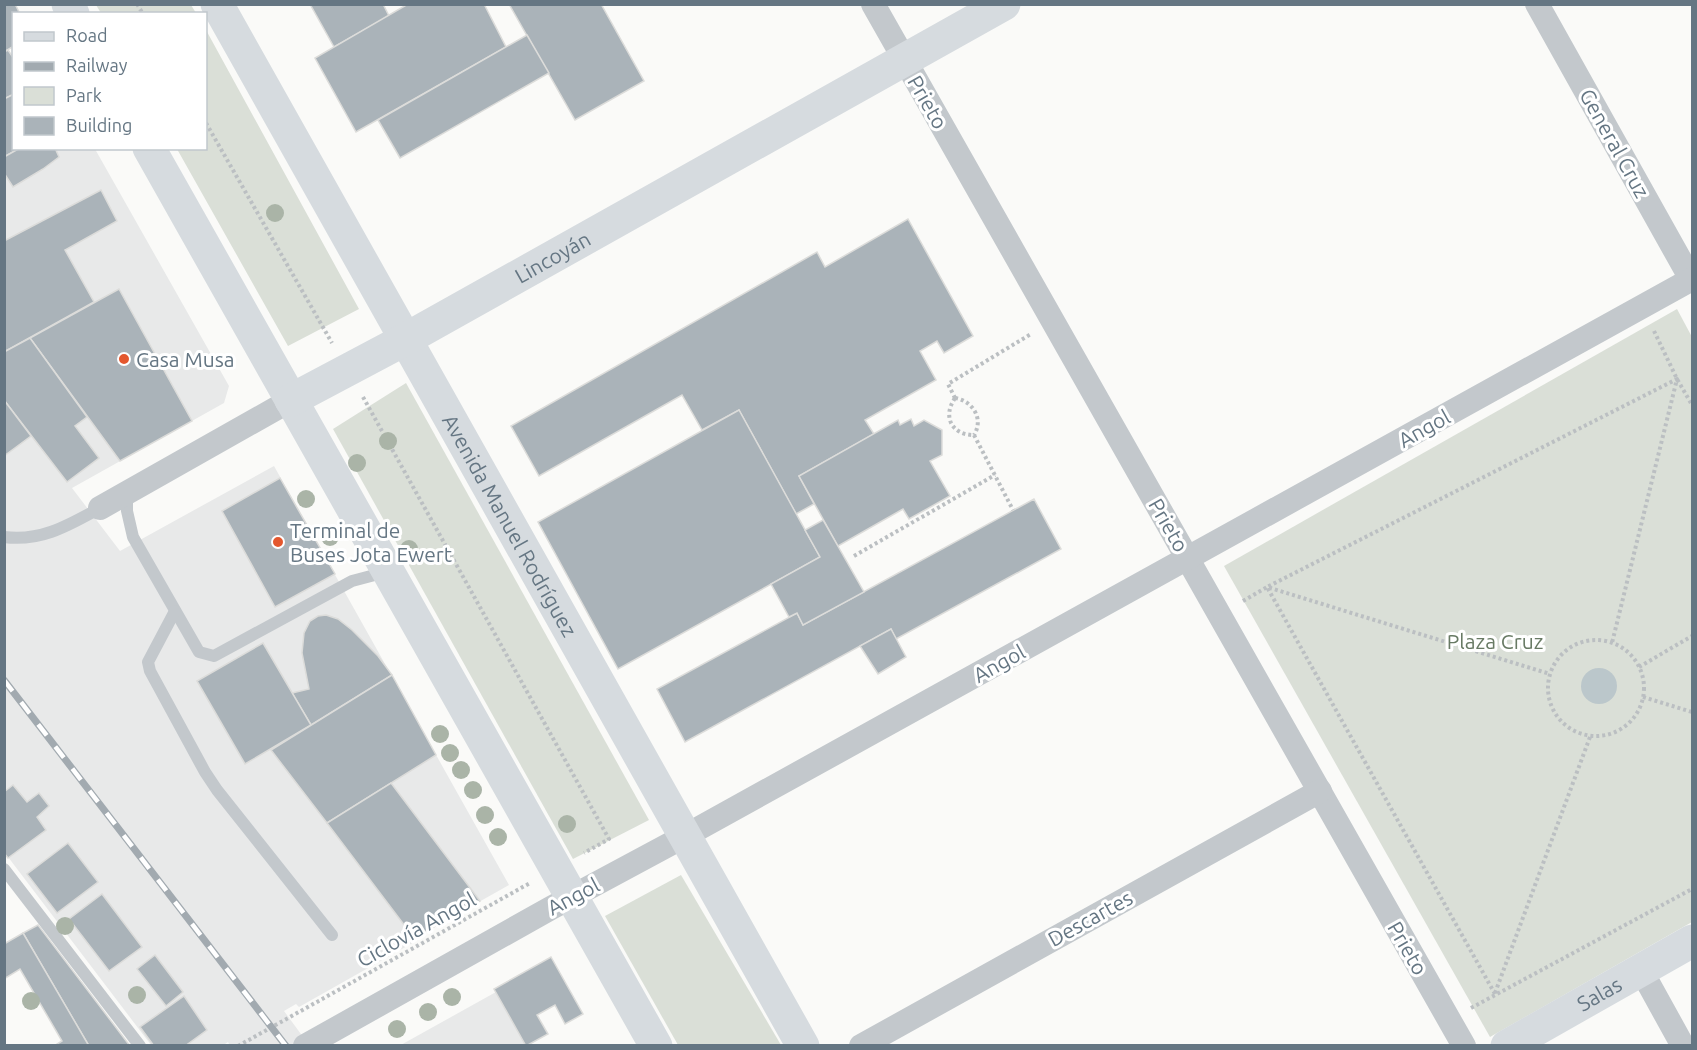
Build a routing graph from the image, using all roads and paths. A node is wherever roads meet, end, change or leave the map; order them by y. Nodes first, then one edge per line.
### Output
1 (217, 4) edge
2 (873, 4) edge
3 (1004, 4) edge
4 (1537, 4) edge
5 (904, 60) junction
6 (207, 125) edge
7 (150, 150) edge
8 (1692, 280) edge
9 (1643, 307) junction
10 (1053, 321) junction
11 (406, 339) junction
12 (334, 345) dead end
13 (1677, 379) junction
14 (360, 392) dead end
15 (955, 398) junction
16 (291, 400) junction
17 (1692, 405) edge
18 (974, 435) junction
19 (995, 475) junction
20 (127, 493) junction
21 (100, 508) joint
22 (1013, 510) dead end
23 (4, 537) edge
24 (854, 556) dead end
25 (1188, 558) junction
26 (388, 571) junction
27 (1268, 587) junction
28 (175, 611) junction
29 (1220, 614) junction
30 (1692, 636) edge
31 (1612, 643) junction
32 (1639, 667) junction
33 (1550, 674) junction
34 (1643, 698) junction
35 (1692, 712) edge
36 (1590, 737) junction
37 (1320, 791) junction
38 (686, 836) junction
39 (4, 869) edge
40 (556, 869) junction
41 (1692, 889) edge
42 (572, 896) junction
43 (332, 935) dead end
44 (1692, 941) edge
45 (1641, 970) junction
46 (1495, 994) junction
47 (140, 1046) edge
48 (238, 1046) edge
49 (305, 1046) edge
50 (656, 1046) edge
51 (803, 1046) edge
52 (861, 1046) edge
53 (1464, 1046) edge
54 (1507, 1046) edge
55 (1683, 1046) edge

1 - 11 main road, Avenida Manuel Rodríguez
2 - 5 street, Prieto
3 - 5 main road, Lincoyán
4 - 8 street, General Cruz
5 - 10 street, Prieto
5 - 11 main road, Lincoyán
6 - 12 path
7 - 16 main road
8 - 9 street, Angol
9 - 13 path
9 - 25 street, Angol
10 - 15 path
10 - 25 street, Prieto
11 - 16 main road, Lincoyán
11 - 38 main road, Avenida Manuel Rodríguez
13 - 17 path
13 - 27 path
13 - 31 path
14 - 40 path, Ciclovía Angol
15 - 18 path
15 - 18 path
16 - 20 street, Lincoyán
16 - 26 main road
18 - 19 path
19 - 22 path
19 - 24 path
20 - 21 street, Lincoyán
20 - 28 lane
21 - 23 lane
25 - 29 street, Prieto
25 - 38 street, Angol
26 - 28 lane
26 - 40 main road
27 - 29 path
27 - 33 path
27 - 46 path
28 - 43 lane
29 - 37 street, Prieto
30 - 32 path
31 - 32 path
31 - 33 path
32 - 34 path
33 - 36 path
34 - 35 path
34 - 36 path
36 - 46 path
37 - 52 street, Descartes
37 - 53 street, Prieto
38 - 42 street, Angol
38 - 51 main road, Avenida Manuel Rodríguez
39 - 47 lane
40 - 42 main road
40 - 48 path, Ciclovía Angol
41 - 46 path
42 - 49 street, Angol
42 - 50 main road
44 - 45 main road, Salas
45 - 54 main road, Salas
45 - 55 street

